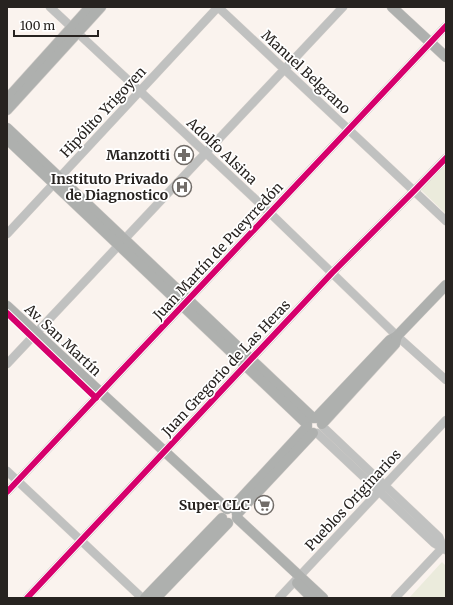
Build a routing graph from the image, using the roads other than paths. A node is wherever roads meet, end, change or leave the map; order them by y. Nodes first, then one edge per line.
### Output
1 (50, 7) edge
2 (90, 7) edge
3 (101, 7) edge
4 (218, 7) edge
5 (343, 7) edge
6 (392, 7) edge
7 (446, 26) edge
8 (74, 30) junction
9 (430, 43) junction
10 (446, 57) edge
11 (284, 69) junction
12 (140, 91) junction
13 (7, 99) edge
14 (7, 110) edge
15 (7, 128) edge
16 (348, 129) junction
17 (7, 139) edge
18 (206, 153) junction
19 (446, 158) edge
20 (57, 181) junction
21 (414, 191) junction
22 (270, 213) junction
23 (446, 221) edge
24 (7, 234) edge
25 (122, 243) junction
26 (332, 273) junction
27 (446, 285) edge
28 (186, 302) junction
29 (7, 306) edge
30 (7, 313) edge
31 (34, 335) junction
32 (397, 336) junction
33 (248, 362) junction
34 (7, 364) edge
35 (446, 380) edge
36 (98, 395) junction
37 (446, 420) edge
38 (315, 426) junction
39 (162, 454) junction
40 (7, 471) edge
41 (17, 481) junction
42 (382, 488) junction
43 (7, 492) edge
44 (230, 516) junction
45 (81, 541) junction
46 (445, 547) edge
47 (297, 579) junction
48 (27, 598) edge
49 (142, 598) edge
50 (146, 598) edge
51 (156, 598) edge
52 (279, 598) edge
53 (312, 598) edge
54 (323, 598) edge
55 (395, 598) edge

1 - 8 street, Adolfo Alsina
2 - 8 main road
3 - 8 main road
4 - 11 street, Manuel Belgrano
4 - 12 street, Hipólito Yrigoyen
5 - 11 street
6 - 9 main road
7 - 9 street, Juan Martín de Pueyrredón
8 - 12 street, Adolfo Alsina
8 - 13 main road
8 - 14 main road
9 - 10 main road
9 - 16 street, Juan Martín de Pueyrredón
11 - 16 street, Manuel Belgrano
11 - 18 street
12 - 18 street, Adolfo Alsina
12 - 20 street, Hipólito Yrigoyen
15 - 20 main road
16 - 21 street, Manuel Belgrano
16 - 22 street, Juan Martín de Pueyrredón
17 - 20 main road
18 - 22 street, Adolfo Alsina
18 - 25 street
19 - 21 street, Juan Gregorio de Las Heras
20 - 24 street, Hipólito Yrigoyen
20 - 25 main road
21 - 23 street, Manuel Belgrano
21 - 26 street, Juan Gregorio de Las Heras
22 - 26 street, Adolfo Alsina
22 - 28 street, Juan Martín de Pueyrredón
25 - 28 main road
25 - 31 street
26 - 32 street, Adolfo Alsina
26 - 33 street, Juan Gregorio de Las Heras
27 - 32 main road
28 - 33 main road
28 - 36 street, Juan Martín de Pueyrredón
29 - 31 main road, Av. San Martín
30 - 31 main road
31 - 34 street
31 - 36 main road
32 - 35 street, Adolfo Alsina
32 - 38 main road
33 - 38 main road
33 - 39 street, Juan Gregorio de Las Heras
36 - 39 main road
36 - 41 street, Juan Martín de Pueyrredón
37 - 42 street, Pueblos Originarios
38 - 42 street
38 - 44 main road
39 - 44 main road
39 - 45 street, Juan Gregorio de Las Heras
40 - 41 street
41 - 43 street, Juan Martín de Pueyrredón
41 - 45 street
42 - 46 street
42 - 47 street, Pueblos Originarios
44 - 47 main road
44 - 50 main road
44 - 51 main road
45 - 48 street, Juan Gregorio de Las Heras
45 - 49 street
46 - 55 street
47 - 52 street, Pueblos Originarios
47 - 53 main road
47 - 54 main road

